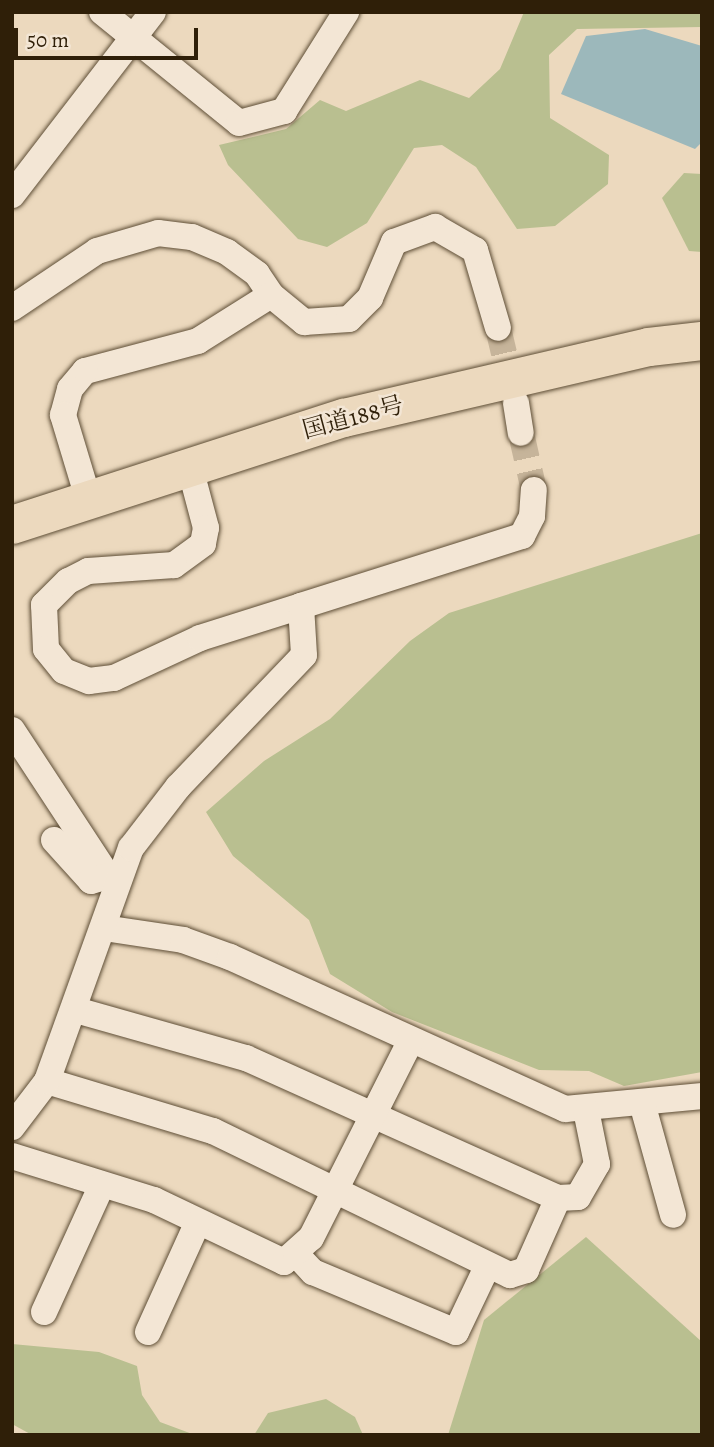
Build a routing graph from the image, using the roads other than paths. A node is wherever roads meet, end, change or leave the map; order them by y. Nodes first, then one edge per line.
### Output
1 (103, 12) edge
2 (153, 12) edge
3 (346, 12) edge
4 (134, 37) junction
5 (12, 195) edge
6 (271, 295) junction
7 (12, 308) edge
8 (498, 328) tunnel mouth
9 (702, 341) edge
10 (516, 403) tunnel mouth
11 (522, 433) tunnel mouth
12 (189, 464) junction
13 (534, 491) tunnel mouth
14 (88, 498) junction
15 (12, 525) edge
16 (301, 606) junction
17 (12, 730) edge
18 (54, 840) dead end
19 (112, 878) junction
20 (104, 928) junction
21 (76, 1010) junction
22 (411, 1040) junction
23 (47, 1081) junction
24 (702, 1096) edge
25 (642, 1102) junction
26 (586, 1111) junction
27 (372, 1118) junction
28 (12, 1127) edge
29 (12, 1156) edge
30 (102, 1185) junction
31 (336, 1191) junction
32 (558, 1198) junction
33 (673, 1215) dead end
34 (198, 1224) junction
35 (296, 1254) junction
36 (488, 1265) junction
37 (44, 1312) dead end
38 (148, 1332) dead end

1 - 4 street
2 - 4 street
3 - 4 street
4 - 5 street
6 - 7 street
6 - 8 street
6 - 14 street
9 - 12 highway, 国道188号
10 - 11 street
12 - 14 highway, 国道188号
12 - 16 street
13 - 16 street
14 - 15 highway, 国道188号
16 - 19 street
17 - 19 street
18 - 19 street
19 - 20 street
20 - 21 street
20 - 22 street
21 - 23 street
21 - 27 street
22 - 26 street
22 - 27 street
23 - 28 street
23 - 31 street
24 - 25 street
25 - 26 street
25 - 33 street
26 - 32 street
27 - 31 street
27 - 32 street
29 - 30 street
30 - 34 street
30 - 37 street
31 - 35 street
31 - 36 street
32 - 36 street
34 - 35 street
34 - 38 street
35 - 36 street

